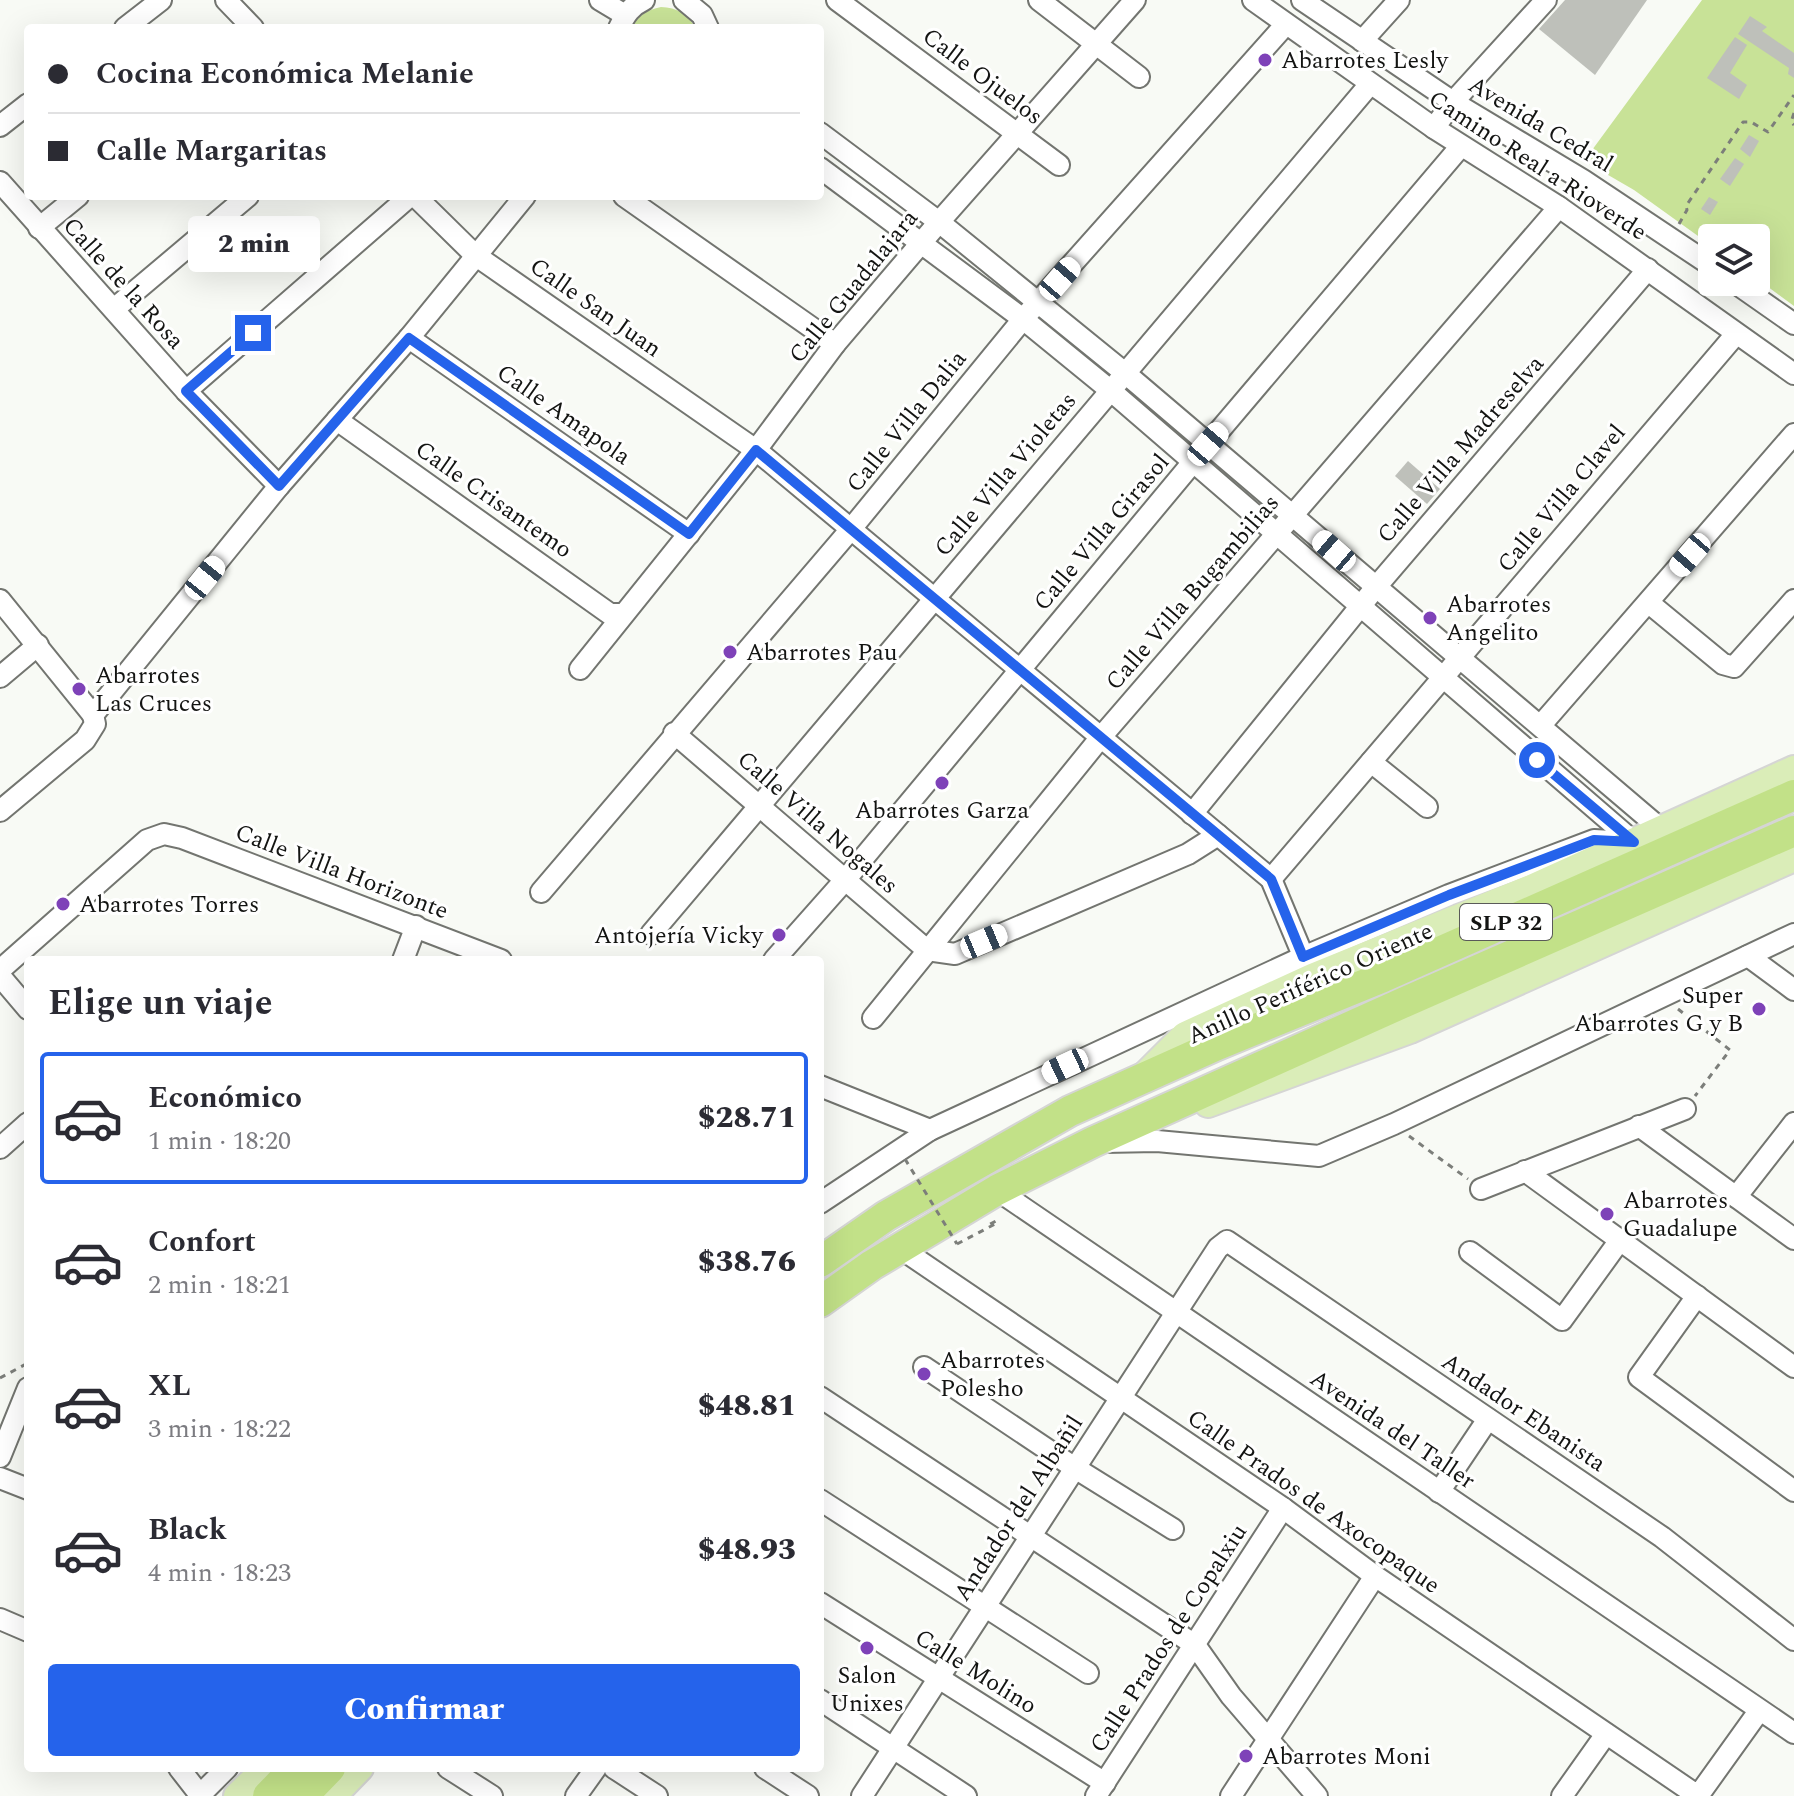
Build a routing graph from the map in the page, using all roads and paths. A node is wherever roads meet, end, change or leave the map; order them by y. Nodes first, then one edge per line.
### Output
1 (161, 0) edge
2 (226, 0) edge
3 (600, 0) edge
4 (644, 0) edge
5 (837, 0) edge
6 (1039, 0) edge
7 (1135, 0) edge
8 (1253, 0) edge
9 (1302, 0) edge
10 (1399, 0) edge
11 (1546, 0) edge
12 (692, 2) edge
13 (622, 22) edge
14 (130, 24) edge
15 (249, 24) edge
16 (706, 24) edge
17 (1286, 24) junction
18 (1362, 41) junction
19 (1097, 43) junction
20 (1139, 77) dead end
21 (1370, 84) junction
22 (1794, 95) edge
23 (1453, 102) junction
24 (24, 107) edge
25 (1794, 113) edge
26 (1794, 125) edge
27 (0, 126) edge
28 (1434, 128) junction
29 (1018, 135) junction
30 (824, 136) edge
31 (1461, 146) junction
32 (1059, 165) dead end
33 (824, 171) edge
34 (0, 182) edge
35 (73, 200) edge
36 (243, 200) edge
37 (407, 200) edge
38 (416, 200) edge
39 (522, 200) edge
40 (630, 200) edge
41 (1559, 207) junction
42 (939, 222) junction
43 (39, 228) junction
44 (1671, 238) junction
45 (923, 244) junction
46 (475, 255) junction
47 (1698, 256) edge
48 (1648, 269) junction
49 (1754, 296) edge
50 (1039, 302) junction
51 (114, 309) junction
52 (1023, 319) junction
53 (1794, 324) edge
54 (1736, 334) junction
55 (409, 338) junction
56 (835, 344) junction
57 (1125, 373) junction
58 (1794, 374) edge
59 (1110, 390) junction
60 (186, 391) junction
61 (337, 420) junction
62 (1794, 434) edge
63 (1208, 444) junction
64 (756, 450) junction
65 (1192, 463) junction
66 (279, 486) junction
67 (1291, 515) junction
68 (851, 529) junction
69 (689, 534) junction
70 (1275, 534) junction
71 (1376, 587) junction
72 (934, 599) junction
73 (0, 600) edge
74 (1794, 600) edge
75 (1649, 603) junction
76 (1359, 607) junction
77 (623, 614) junction
78 (38, 645) junction
79 (1460, 657) junction
80 (580, 669) dead end
81 (1020, 670) junction
82 (0, 677) edge
83 (1442, 677) junction
84 (93, 715) junction
85 (1541, 725) junction
86 (674, 733) junction
87 (1101, 737) junction
88 (1371, 762) junction
89 (1794, 769) edge
90 (1794, 795) edge
91 (760, 806) junction
92 (1427, 807) dead end
93 (0, 811) edge
94 (1192, 814) junction
95 (1662, 830) junction
96 (1794, 831) edge
97 (1218, 835) junction
98 (1634, 842) junction
99 (1794, 858) edge
100 (1271, 879) junction
101 (845, 880) junction
102 (1531, 888) junction
103 (541, 892) dead end
104 (416, 926) junction
105 (1497, 926) junction
106 (651, 934) dead end
107 (1785, 938) edge
108 (927, 950) junction
109 (405, 956) edge
110 (491, 956) edge
111 (778, 956) edge
112 (1748, 956) junction
113 (1794, 956) edge
114 (1308, 967) junction
115 (0, 973) edge
116 (1794, 990) edge
117 (1662, 997) junction
118 (24, 1004) edge
119 (873, 1018) dead end
120 (1143, 1076) junction
121 (824, 1088) edge
122 (1685, 1109) joint
123 (1150, 1118) junction
124 (1794, 1123) edge
125 (1394, 1124) junction
126 (1639, 1126) junction
127 (24, 1127) edge
128 (930, 1130) junction
129 (1093, 1142) junction
130 (0, 1148) edge
131 (905, 1159) dead end
132 (1525, 1171) junction
133 (1481, 1189) joint
134 (997, 1190) junction
135 (1736, 1197) junction
136 (824, 1200) edge
137 (1794, 1239) edge
138 (1620, 1240) junction
139 (957, 1244) dead end
140 (900, 1248) junction
141 (1218, 1248) joint
142 (1470, 1252) dead end
143 (824, 1259) edge
144 (1697, 1296) junction
145 (824, 1299) edge
146 (1176, 1312) junction
147 (24, 1365) edge
148 (924, 1367) dead end
149 (1794, 1367) edge
150 (0, 1378) edge
151 (24, 1398) edge
152 (1120, 1399) junction
153 (824, 1404) edge
154 (1488, 1419) junction
155 (0, 1457) edge
156 (1075, 1468) junction
157 (0, 1478) edge
158 (24, 1487) edge
159 (1794, 1491) edge
160 (1439, 1492) junction
161 (824, 1503) edge
162 (1283, 1508) junction
163 (1173, 1529) dead end
164 (1031, 1536) junction
165 (1375, 1576) junction
166 (824, 1606) edge
167 (984, 1608) junction
168 (0, 1619) edge
169 (24, 1629) edge
170 (1794, 1640) edge
171 (1195, 1645) junction
172 (1088, 1673) dead end
173 (939, 1678) junction
174 (824, 1703) edge
175 (1759, 1711) junction
176 (1794, 1733) edge
177 (1606, 1734) junction
178 (1268, 1741) junction
179 (893, 1748) junction
180 (182, 1772) edge
181 (223, 1772) edge
182 (262, 1772) edge
183 (291, 1772) edge
184 (355, 1772) edge
185 (454, 1772) edge
186 (593, 1772) edge
187 (620, 1772) edge
188 (771, 1772) edge
189 (337, 1788) edge
190 (1100, 1789) edge
191 (200, 1796) edge
192 (237, 1796) edge
193 (268, 1796) edge
194 (303, 1796) edge
195 (492, 1796) edge
196 (576, 1796) edge
197 (657, 1796) edge
198 (808, 1796) edge
199 (862, 1796) edge
200 (966, 1796) edge
201 (1231, 1796) edge
202 (1317, 1796) edge
203 (1562, 1796) edge
204 (1698, 1796) edge

1 - 14 street
2 - 15 street
3 - 13 street
4 - 13 street
5 - 29 street, Calle Ojuelos
6 - 19 street
7 - 19 street, Calle Guadalajara
8 - 17 street, Camino Real a Rioverde
9 - 18 street, Avenida Cedral
10 - 18 street
11 - 23 street
12 - 16 street
17 - 21 street, Camino Real a Rioverde
17 - 50 street, Calle Villa Dalia
18 - 23 street, Avenida Cedral
19 - 20 street
19 - 29 street, Calle Guadalajara
21 - 28 street, Camino Real a Rioverde
21 - 57 street, Calle Villa Violetas
22 - 44 path
23 - 28 street
23 - 44 street, Avenida Cedral
24 - 27 street
25 - 26 path
28 - 31 street, Camino Real a Rioverde
29 - 32 street, Calle Ojuelos
29 - 42 street, Calle Guadalajara
30 - 42 street
31 - 41 street, Camino Real a Rioverde
31 - 63 street, Calle Villa Girasol
33 - 45 street
34 - 43 street, Calle de la Rosa
35 - 43 street
36 - 51 street
37 - 60 street
38 - 46 street, Calle San Juan
39 - 46 street
40 - 56 street
41 - 48 street, Camino Real a Rioverde
41 - 67 street, Calle Villa Bugambilias
42 - 45 street, Calle Guadalajara
42 - 50 street
43 - 51 street, Calle de la Rosa
44 - 47 street, Avenida Cedral
45 - 52 street
45 - 56 street, Calle Guadalajara
46 - 55 street
46 - 64 street, Calle San Juan
48 - 54 street, Camino Real a Rioverde
48 - 71 street, Calle Villa Madreselva
49 - 53 street
50 - 52 street, Calle Villa Dalia
50 - 57 street
51 - 60 street, Calle de la Rosa
52 - 59 street
52 - 68 street, Calle Villa Dalia
54 - 58 street, Camino Real a Rioverde
54 - 79 street, Calle Villa Clavel
55 - 61 street
55 - 69 street, Calle Amapola
56 - 64 street, Calle Guadalajara
57 - 59 street, Calle Villa Violetas
57 - 63 street
59 - 65 street
59 - 72 street, Calle Villa Violetas
60 - 66 street, Calle de la Rosa
61 - 66 street
61 - 77 street, Calle Crisantemo
62 - 75 street
63 - 65 street, Calle Villa Girasol
63 - 67 street
64 - 68 street, Calle San Juan
64 - 69 street, Calle Guadalajara
65 - 70 street
65 - 81 street, Calle Villa Girasol
66 - 84 street
67 - 70 street, Calle Villa Bugambilias
67 - 71 street
68 - 72 street, Calle San Juan
68 - 86 street, Calle Villa Dalia
69 - 77 street, Calle Guadalajara
70 - 76 street
70 - 87 street, Calle Villa Bugambilias
71 - 76 street, Calle Villa Madreselva
71 - 79 street
72 - 81 street, Calle San Juan
72 - 91 street, Calle Villa Violetas
73 - 78 street
74 - 75 street
75 - 85 street
76 - 83 street
76 - 94 street, Calle Villa Madreselva
77 - 80 street, Calle Guadalajara
78 - 82 street
78 - 84 street
79 - 83 street, Calle Villa Clavel
79 - 85 street
81 - 87 street, Calle San Juan
81 - 101 street, Calle Villa Girasol
83 - 88 street, Calle Villa Clavel
83 - 98 street
84 - 93 street
85 - 95 street
86 - 91 street, Calle Villa Nogales
86 - 103 street, Calle Villa Dalia
87 - 94 street, Calle San Juan
87 - 108 street, Calle Villa Bugambilias
88 - 92 street
88 - 100 street, Calle Villa Clavel
89 - 95 main road, Anillo Periférico Oriente
90 - 105 highway, Anillo Periférico Oriente / SLP 32
91 - 101 street, Calle Villa Nogales
91 - 106 street, Calle Villa Violetas
94 - 97 street, Calle San Juan
95 - 98 main road, Anillo Periférico Oriente
96 - 123 highway, SLP 32
97 - 100 street, Calle San Juan
97 - 108 street
98 - 102 main road, Anillo Periférico Oriente
98 - 114 street
99 - 123 main road
100 - 114 street
101 - 108 street, Calle Villa Nogales
101 - 111 street, Calle Villa Girasol
102 - 105 highway
102 - 114 main road, Anillo Periférico Oriente
104 - 109 street
104 - 110 street, Calle Villa Horizonte
104 - 115 street, Calle Villa Horizonte
105 - 120 highway, Anillo Periférico Oriente / SLP 32
107 - 112 street
107 - 113 street
108 - 119 street, Calle Villa Bugambilias
112 - 116 street
112 - 117 street
114 - 120 main road, Anillo Periférico Oriente
114 - 128 street
115 - 118 street
117 - 122 path
117 - 125 street
120 - 143 highway, Anillo Periférico Oriente / SLP 32
121 - 128 street
122 - 126 street
123 - 129 highway, SLP 32
124 - 135 street
125 - 129 street
125 - 133 path
126 - 132 street
126 - 135 street
127 - 130 street
128 - 136 street
129 - 134 highway, SLP 32
131 - 139 path, bridge
132 - 133 street
132 - 138 street
134 - 140 highway, SLP 32
134 - 146 street, Avenida del Taller
135 - 137 street
138 - 142 street
138 - 144 street
140 - 145 highway, SLP 32
140 - 152 street, Calle Prados de Axocopaque
141 - 146 street, Andador del Albañil
141 - 154 street, Andador Ebanista
144 - 149 street
144 - 159 street
146 - 152 street, Andador del Albañil
146 - 160 street, Avenida del Taller
147 - 150 path
148 - 156 street
151 - 155 street
152 - 156 street, Andador del Albañil
152 - 162 street, Calle Prados de Axocopaque
153 - 164 street
154 - 160 street
154 - 170 street, Andador Ebanista
156 - 163 street
156 - 164 street, Andador del Albañil
157 - 158 street
160 - 175 street, Avenida del Taller
161 - 167 street
162 - 165 street, Calle Prados de Axocopaque
162 - 171 street, Calle Prados de Copalxiu
164 - 167 street, Andador del Albañil
164 - 171 street
165 - 177 street, Calle Prados de Axocopaque
165 - 178 street
166 - 173 street, Calle Molino
167 - 172 street
167 - 173 street, Andador del Albañil
168 - 169 street
171 - 178 street
171 - 190 street, Calle Prados de Copalxiu
173 - 179 street, Andador del Albañil
173 - 190 street, Calle Molino
174 - 179 street
175 - 176 street, Avenida del Taller
175 - 204 street
177 - 203 street
177 - 204 street, Calle Prados de Axocopaque
178 - 201 street
178 - 202 street
179 - 199 street, Andador del Albañil
179 - 200 street
180 - 191 street
181 - 191 street
182 - 192 main road
183 - 193 highway
184 - 189 main road
185 - 195 street
186 - 196 street
187 - 197 street
188 - 198 street
189 - 194 highway

